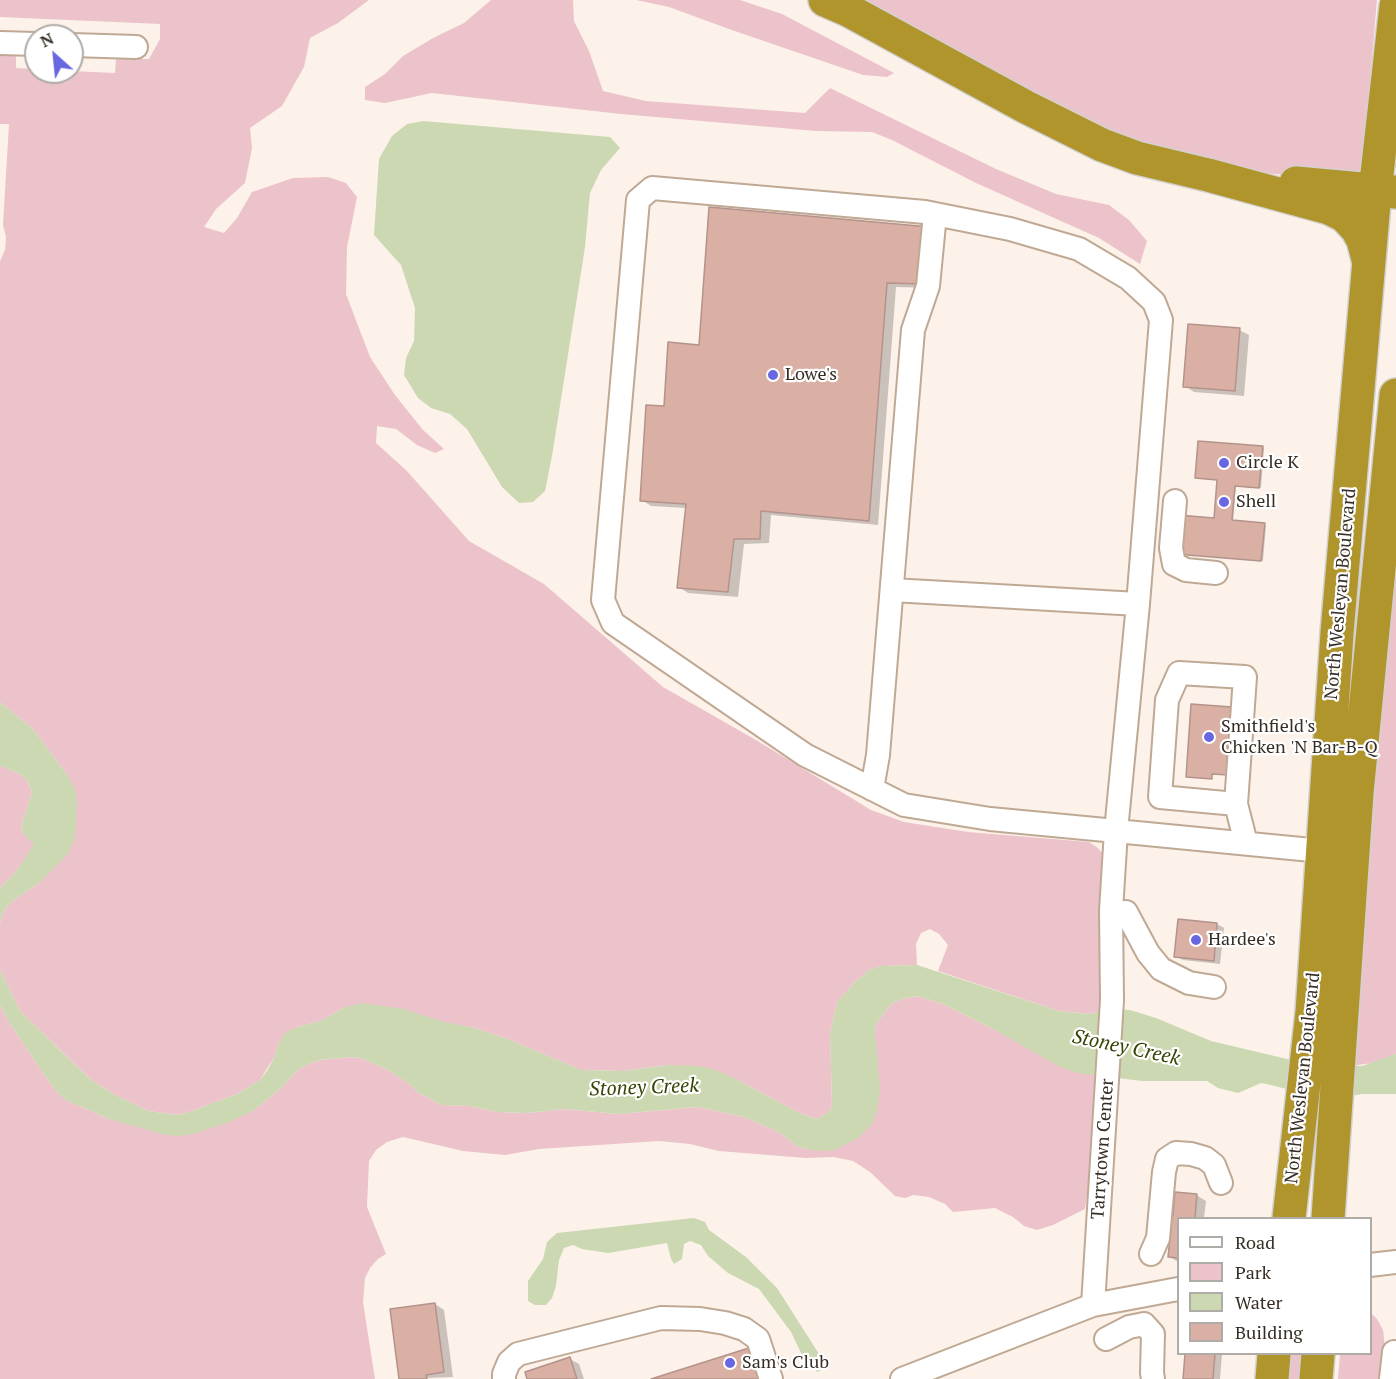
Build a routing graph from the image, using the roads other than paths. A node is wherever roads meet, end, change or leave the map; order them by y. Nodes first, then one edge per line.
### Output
1 (825, 0) edge
2 (1396, 6) edge
3 (0, 43) edge
4 (24, 44) edge
5 (84, 45) edge
6 (136, 47) dead end
7 (1208, 175) junction
8 (1385, 191) edge
9 (935, 214) junction
10 (1369, 267) junction
11 (1396, 395) edge
12 (1175, 501) dead end
13 (1216, 573) dead end
14 (892, 590) junction
15 (1138, 604) junction
16 (1337, 633) junction
17 (1371, 636) junction
18 (872, 789) junction
19 (1236, 804) junction
20 (1116, 831) junction
21 (1246, 843) junction
22 (1322, 851) junction
23 (1119, 912) junction
24 (1214, 987) dead end
25 (1326, 1012) junction
26 (1221, 1183) dead end
27 (1289, 1217) edge
28 (1328, 1217) edge
29 (1151, 1254) dead end
30 (1396, 1262) edge
31 (1372, 1265) edge
32 (1177, 1289) edge
33 (1093, 1305) junction
34 (1106, 1339) dead end
35 (1394, 1352) dead end
36 (1274, 1355) edge
37 (1318, 1355) edge
38 (504, 1379) edge
39 (771, 1379) edge
40 (902, 1379) edge
41 (1153, 1379) edge
42 (1272, 1379) edge
43 (1316, 1379) edge
44 (1391, 1379) edge

1 - 7 highway
2 - 8 highway, North Wesleyan Boulevard
3 - 4 street
5 - 6 street
7 - 8 highway
7 - 10 highway
8 - 10 highway, North Wesleyan Boulevard
9 - 14 street
9 - 15 street, Tarrytown Center
9 - 18 street, Tarrytown Center
10 - 16 highway, North Wesleyan Boulevard
11 - 17 highway, North Wesleyan Boulevard
12 - 13 street
14 - 15 street
14 - 18 street
15 - 20 street, Tarrytown Center
16 - 17 highway
16 - 22 highway, North Wesleyan Boulevard
17 - 25 highway, North Wesleyan Boulevard
18 - 20 street, Tarrytown Center
19 - 19 street
19 - 21 street
20 - 21 street, Tarrytown Center
20 - 23 street, Tarrytown Center
21 - 22 street, Tarrytown Center
22 - 25 highway, North Wesleyan Boulevard
23 - 24 street
23 - 33 street, Tarrytown Center
25 - 27 highway, North Wesleyan Boulevard
25 - 28 highway, North Wesleyan Boulevard
26 - 29 street
30 - 31 street
32 - 33 street
33 - 40 street
34 - 41 street
35 - 44 street
36 - 42 highway
37 - 43 highway
38 - 39 street

